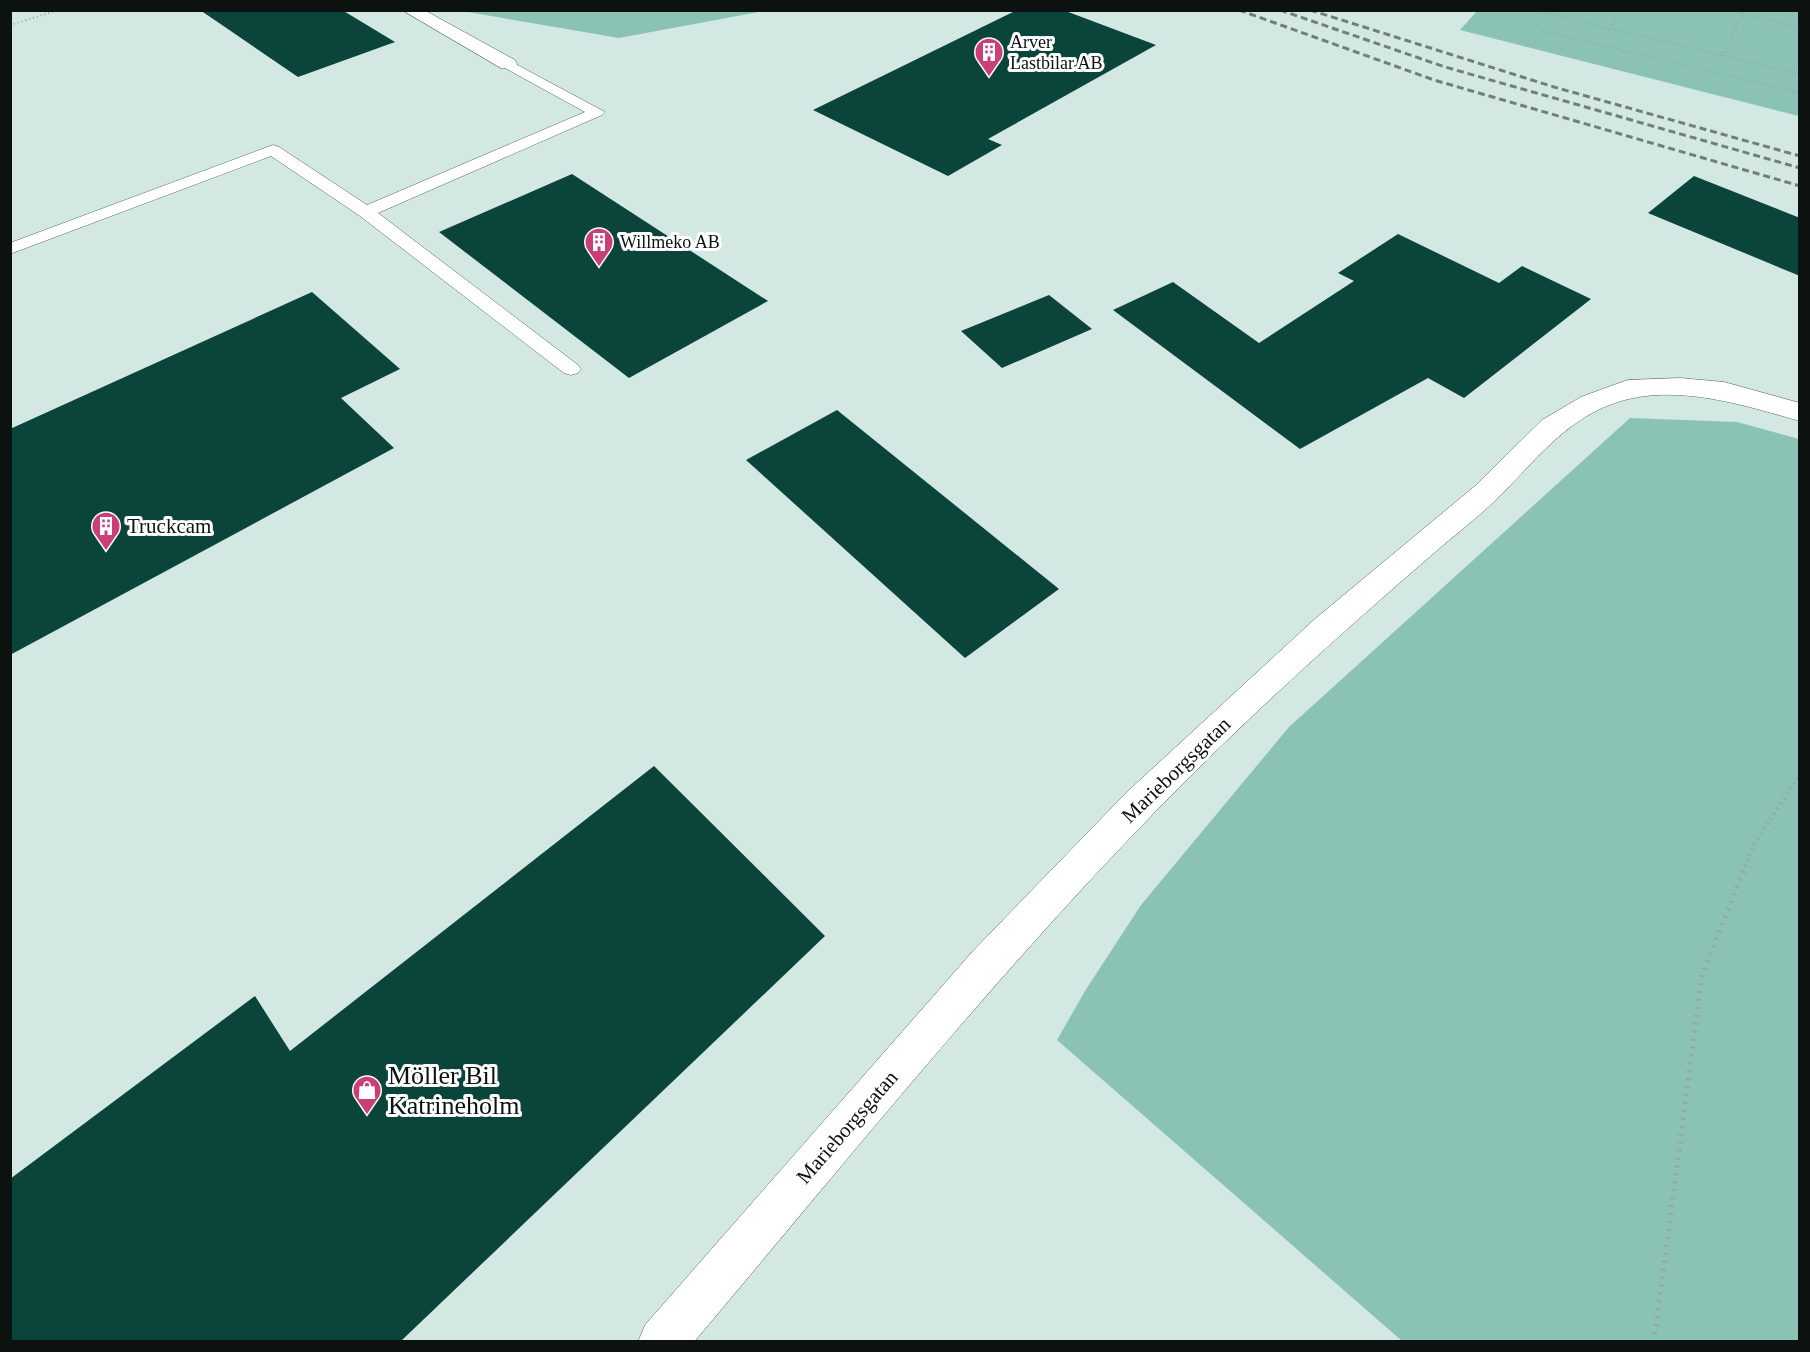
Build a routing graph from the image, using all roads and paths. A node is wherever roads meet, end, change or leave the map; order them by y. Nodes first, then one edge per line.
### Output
1 (59, 10) edge
2 (410, 10) edge
3 (1533, 10) edge
4 (1621, 10) edge
5 (1728, 10) edge
6 (1744, 12) edge
7 (10, 25) edge
8 (1800, 27) edge
9 (1609, 29) junction
10 (1543, 31) dead end
11 (1722, 56) junction
12 (508, 64) joint
13 (1800, 74) edge
14 (1800, 93) edge
15 (366, 212) junction
16 (10, 249) edge
17 (571, 369) dead end
18 (1800, 412) edge
19 (1800, 775) edge
20 (662, 1341) edge
21 (1654, 1341) edge

1 - 7 path
2 - 12 street
3 - 9 path
4 - 9 path
5 - 6 path
6 - 8 path
6 - 11 path
9 - 11 path
10 - 14 path
11 - 13 path
12 - 15 lane
15 - 16 lane
15 - 17 lane
18 - 20 street, Marieborgsgatan
19 - 21 path

